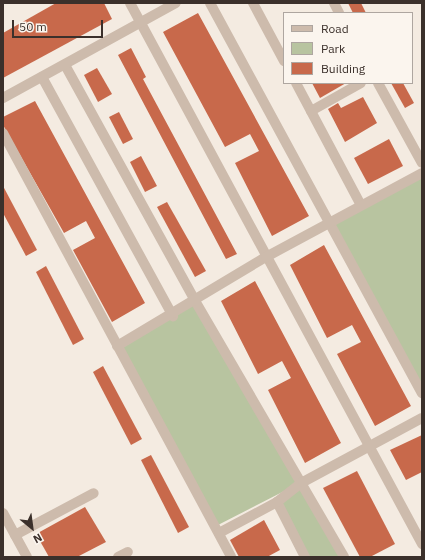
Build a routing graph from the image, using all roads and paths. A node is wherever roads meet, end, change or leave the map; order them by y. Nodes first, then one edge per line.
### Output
1 (130, 3) edge
2 (176, 3) edge
3 (210, 3) edge
4 (252, 3) edge
5 (334, 3) edge
6 (338, 12) edge
7 (139, 23) junction
8 (283, 59) edge
9 (65, 65) junction
10 (42, 77) junction
11 (297, 84) edge
12 (359, 84) edge
13 (379, 84) edge
14 (3, 98) edge
15 (311, 111) junction
16 (3, 134) edge
17 (422, 163) edge
18 (422, 173) edge
19 (361, 205) junction
20 (331, 222) junction
21 (266, 257) junction
22 (194, 299) junction
23 (173, 316) junction
24 (118, 346) junction
25 (422, 392) edge
26 (422, 418) edge
27 (368, 445) junction
28 (303, 482) junction
29 (94, 493) dead end
30 (276, 502) junction
31 (3, 513) edge
32 (219, 533) junction
33 (15, 535) junction
34 (422, 544) edge
35 (128, 552) dead end
36 (27, 557) edge
37 (118, 557) edge
38 (232, 557) edge
39 (305, 557) edge
40 (344, 557) edge

1 - 7 street
2 - 7 street
3 - 20 street
4 - 8 street
5 - 6 street
7 - 9 street
7 - 21 street
9 - 10 street
9 - 22 street
10 - 14 street
10 - 23 street
11 - 15 street
12 - 15 street
13 - 17 street
15 - 19 street
16 - 24 street
18 - 19 street
19 - 20 street
20 - 21 street
20 - 25 street
21 - 22 street
21 - 27 street
22 - 23 street
22 - 28 street
23 - 24 street
24 - 32 street
26 - 27 street
27 - 28 street
27 - 34 street
28 - 30 street
28 - 40 street
29 - 33 street
30 - 32 street
30 - 39 street
31 - 33 street
32 - 38 street
33 - 36 street
35 - 37 street

